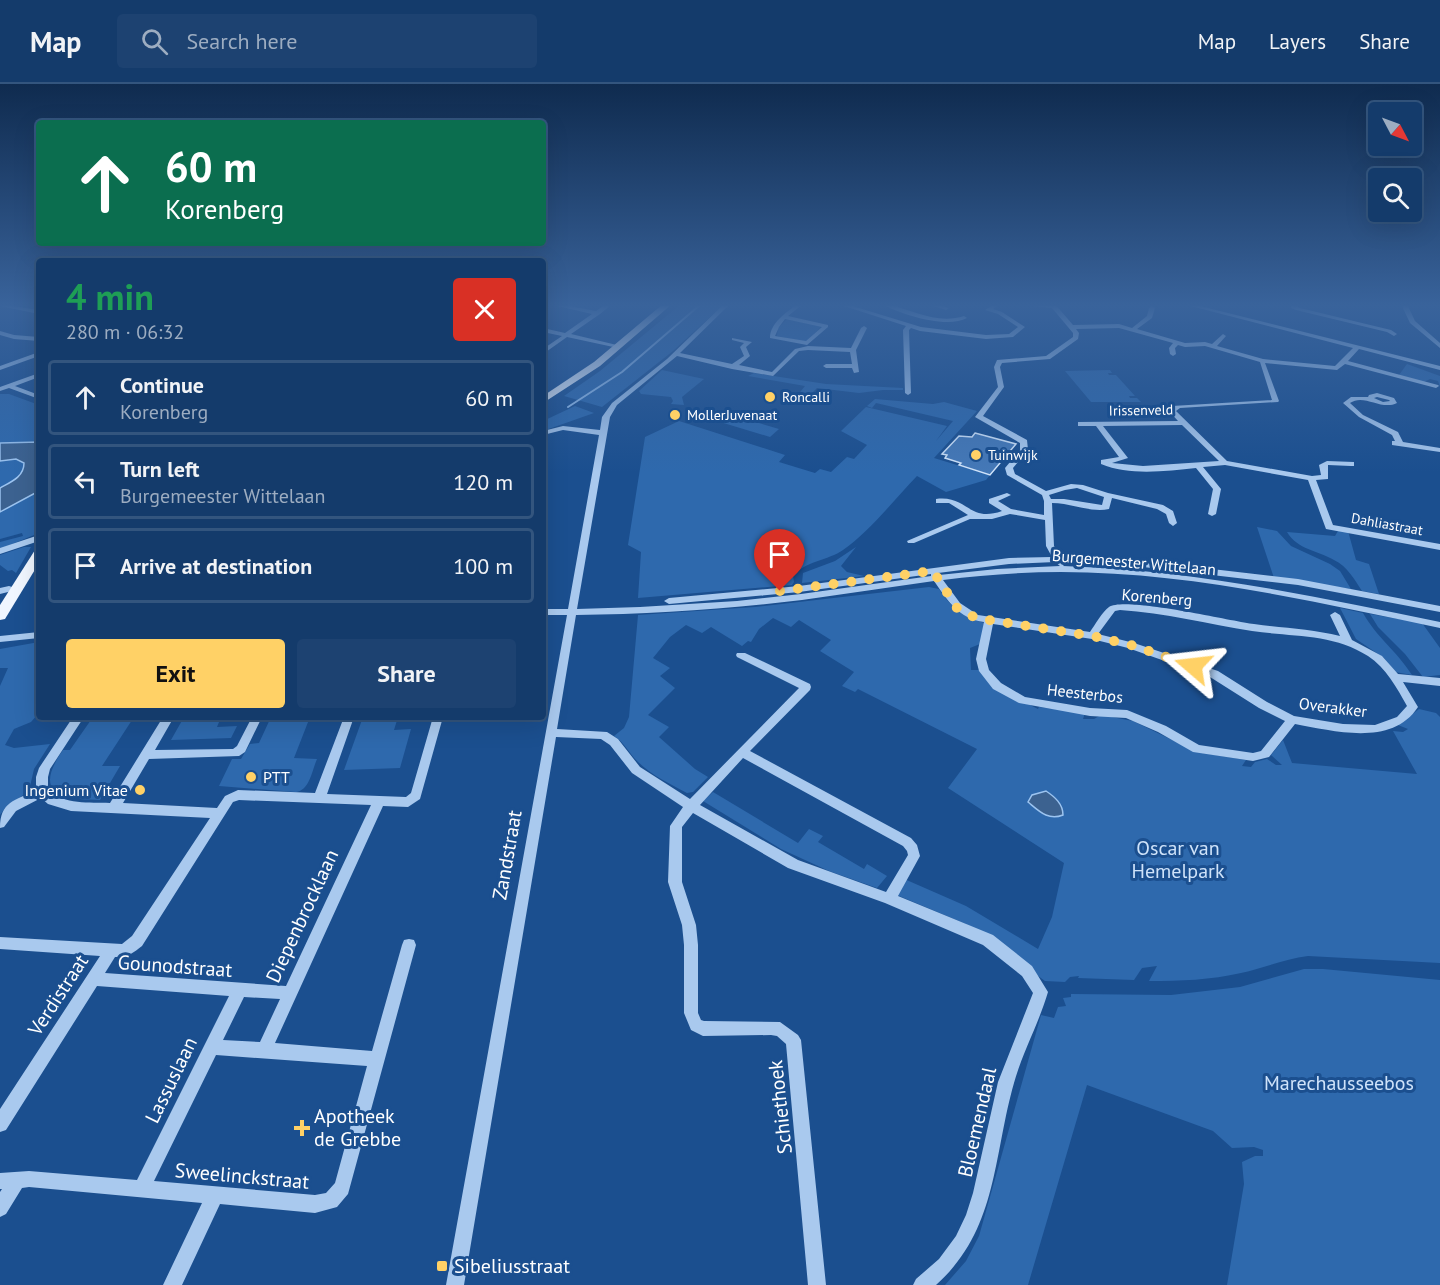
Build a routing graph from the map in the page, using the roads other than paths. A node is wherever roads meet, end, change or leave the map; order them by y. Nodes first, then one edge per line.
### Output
1 (22, 360) edge
2 (600, 360) edge
3 (668, 360) edge
4 (702, 360) edge
5 (741, 360) edge
6 (787, 360) edge
7 (855, 360) edge
8 (907, 360) edge
9 (1015, 360) edge
10 (1260, 360) edge
11 (1409, 360) edge
12 (1263, 361) junction
13 (1345, 362) joint
14 (826, 366) dead end
15 (732, 367) junction
16 (0, 368) edge
17 (1440, 368) edge
18 (36, 376) edge
19 (0, 384) edge
20 (9, 386) junction
21 (1436, 386) dead end
22 (0, 389) edge
23 (908, 393) dead end
24 (36, 395) edge
25 (546, 398) edge
26 (1371, 399) dead end
27 (1184, 423) junction
28 (1081, 424) dead end
29 (1098, 424) junction
30 (546, 432) edge
31 (603, 433) junction
32 (1391, 442) dead end
33 (1400, 443) junction
34 (1440, 450) edge
35 (1123, 459) junction
36 (1225, 463) junction
37 (1351, 464) dead end
38 (1198, 466) junction
39 (1146, 468) junction
40 (1312, 478) junction
41 (1007, 495) dead end
42 (1108, 496) junction
43 (1046, 497) junction
44 (939, 501) dead end
45 (1009, 511) junction
46 (1212, 514) dead end
47 (976, 516) junction
48 (1047, 518) junction
49 (1173, 523) dead end
50 (36, 539) edge
51 (911, 541) dead end
52 (1440, 547) edge
53 (0, 551) edge
54 (36, 558) edge
55 (1058, 559) junction
56 (1064, 569) junction
57 (935, 575) junction
58 (546, 606) edge
59 (572, 608) junction
60 (1440, 609) edge
61 (546, 612) edge
62 (1335, 615) dead end
63 (0, 616) edge
64 (989, 620) junction
65 (1440, 625) edge
66 (36, 635) edge
67 (1092, 636) junction
68 (0, 639) edge
69 (1348, 641) junction
70 (741, 655) dead end
71 (1395, 677) junction
72 (1440, 682) edge
73 (77, 720) edge
74 (167, 720) edge
75 (256, 720) edge
76 (348, 720) edge
77 (437, 720) edge
78 (1293, 720) junction
79 (550, 733) junction
80 (742, 752) junction
81 (146, 755) junction
82 (42, 792) junction
83 (319, 798) junction
84 (379, 801) junction
85 (691, 806) junction
86 (113, 809) junction
87 (220, 813) junction
88 (0, 823) edge
89 (889, 899) junction
90 (0, 943) edge
91 (409, 945) dead end
92 (112, 950) junction
93 (93, 980) junction
94 (240, 990) junction
95 (289, 993) junction
96 (212, 1047) junction
97 (264, 1050) junction
98 (377, 1059) junction
99 (0, 1124) edge
100 (9, 1181) edge
101 (141, 1189) junction
102 (215, 1195) junction
103 (0, 1208) edge
104 (172, 1285) edge
105 (455, 1285) edge
106 (818, 1285) edge
107 (922, 1285) edge

1 - 16 street
2 - 25 main road
3 - 31 street, Zandstraat
4 - 15 street
5 - 15 street
6 - 15 street
7 - 14 street
8 - 23 street
9 - 43 street
10 - 12 street
11 - 17 street
12 - 13 street
12 - 27 street
13 - 21 street
18 - 20 street
19 - 20 street
20 - 22 street
20 - 24 street
26 - 33 street
27 - 29 street, Irissenveld
27 - 36 street
28 - 29 street, Irissenveld
29 - 35 street, Irissenveld
30 - 31 street
31 - 59 street, Zandstraat
32 - 33 street
33 - 34 street
35 - 39 street
35 - 39 street
36 - 38 street
36 - 40 street
37 - 40 street
38 - 39 street
38 - 46 street
40 - 52 street, Dahliastraat
41 - 45 street
42 - 43 street
42 - 43 street
42 - 49 street
43 - 48 street
44 - 47 street
45 - 47 street
45 - 48 street
47 - 51 street
48 - 55 street
50 - 53 street
54 - 63 main road
55 - 56 street
55 - 57 street, Burgemeester Wittelaan
55 - 60 street, Burgemeester Wittelaan
56 - 57 street, Burgemeester Wittelaan
56 - 65 street, Burgemeester Wittelaan
57 - 59 street, Burgemeester Wittelaan
57 - 64 street
58 - 59 street
59 - 61 street
59 - 79 street, Zandstraat
62 - 69 street
64 - 67 street
64 - 78 street, Heesterbos
66 - 68 street
67 - 69 street, Korenberg
67 - 78 street, Overakker
69 - 71 street, Overakker
70 - 80 street
71 - 72 street
71 - 78 street, Overakker
73 - 82 street
74 - 81 street
75 - 81 street
76 - 83 street
77 - 84 street, Verdistraat
79 - 85 street, Bloemendaal
79 - 105 street, Zandstraat
80 - 85 street
80 - 89 street
81 - 86 street
82 - 86 street
82 - 88 street
83 - 84 street, Verdistraat
83 - 87 street, Verdistraat
84 - 95 street, Diepenbrocklaan
85 - 89 street, Bloemendaal
85 - 106 street, Schiethoek
86 - 87 street
87 - 92 street, Verdistraat
89 - 107 street, Bloemendaal
90 - 92 street
91 - 98 street
92 - 93 street, Verdistraat
93 - 94 street, Gounodstraat
93 - 99 street, Verdistraat
94 - 95 street, Gounodstraat
94 - 96 street, Lassuslaan
95 - 97 street, Diepenbrocklaan
96 - 97 street
96 - 101 street, Lassuslaan
97 - 98 street
98 - 102 street, Sweelinckstraat
100 - 101 street, Sweelinckstraat
100 - 103 street
101 - 102 street, Sweelinckstraat
102 - 104 street

